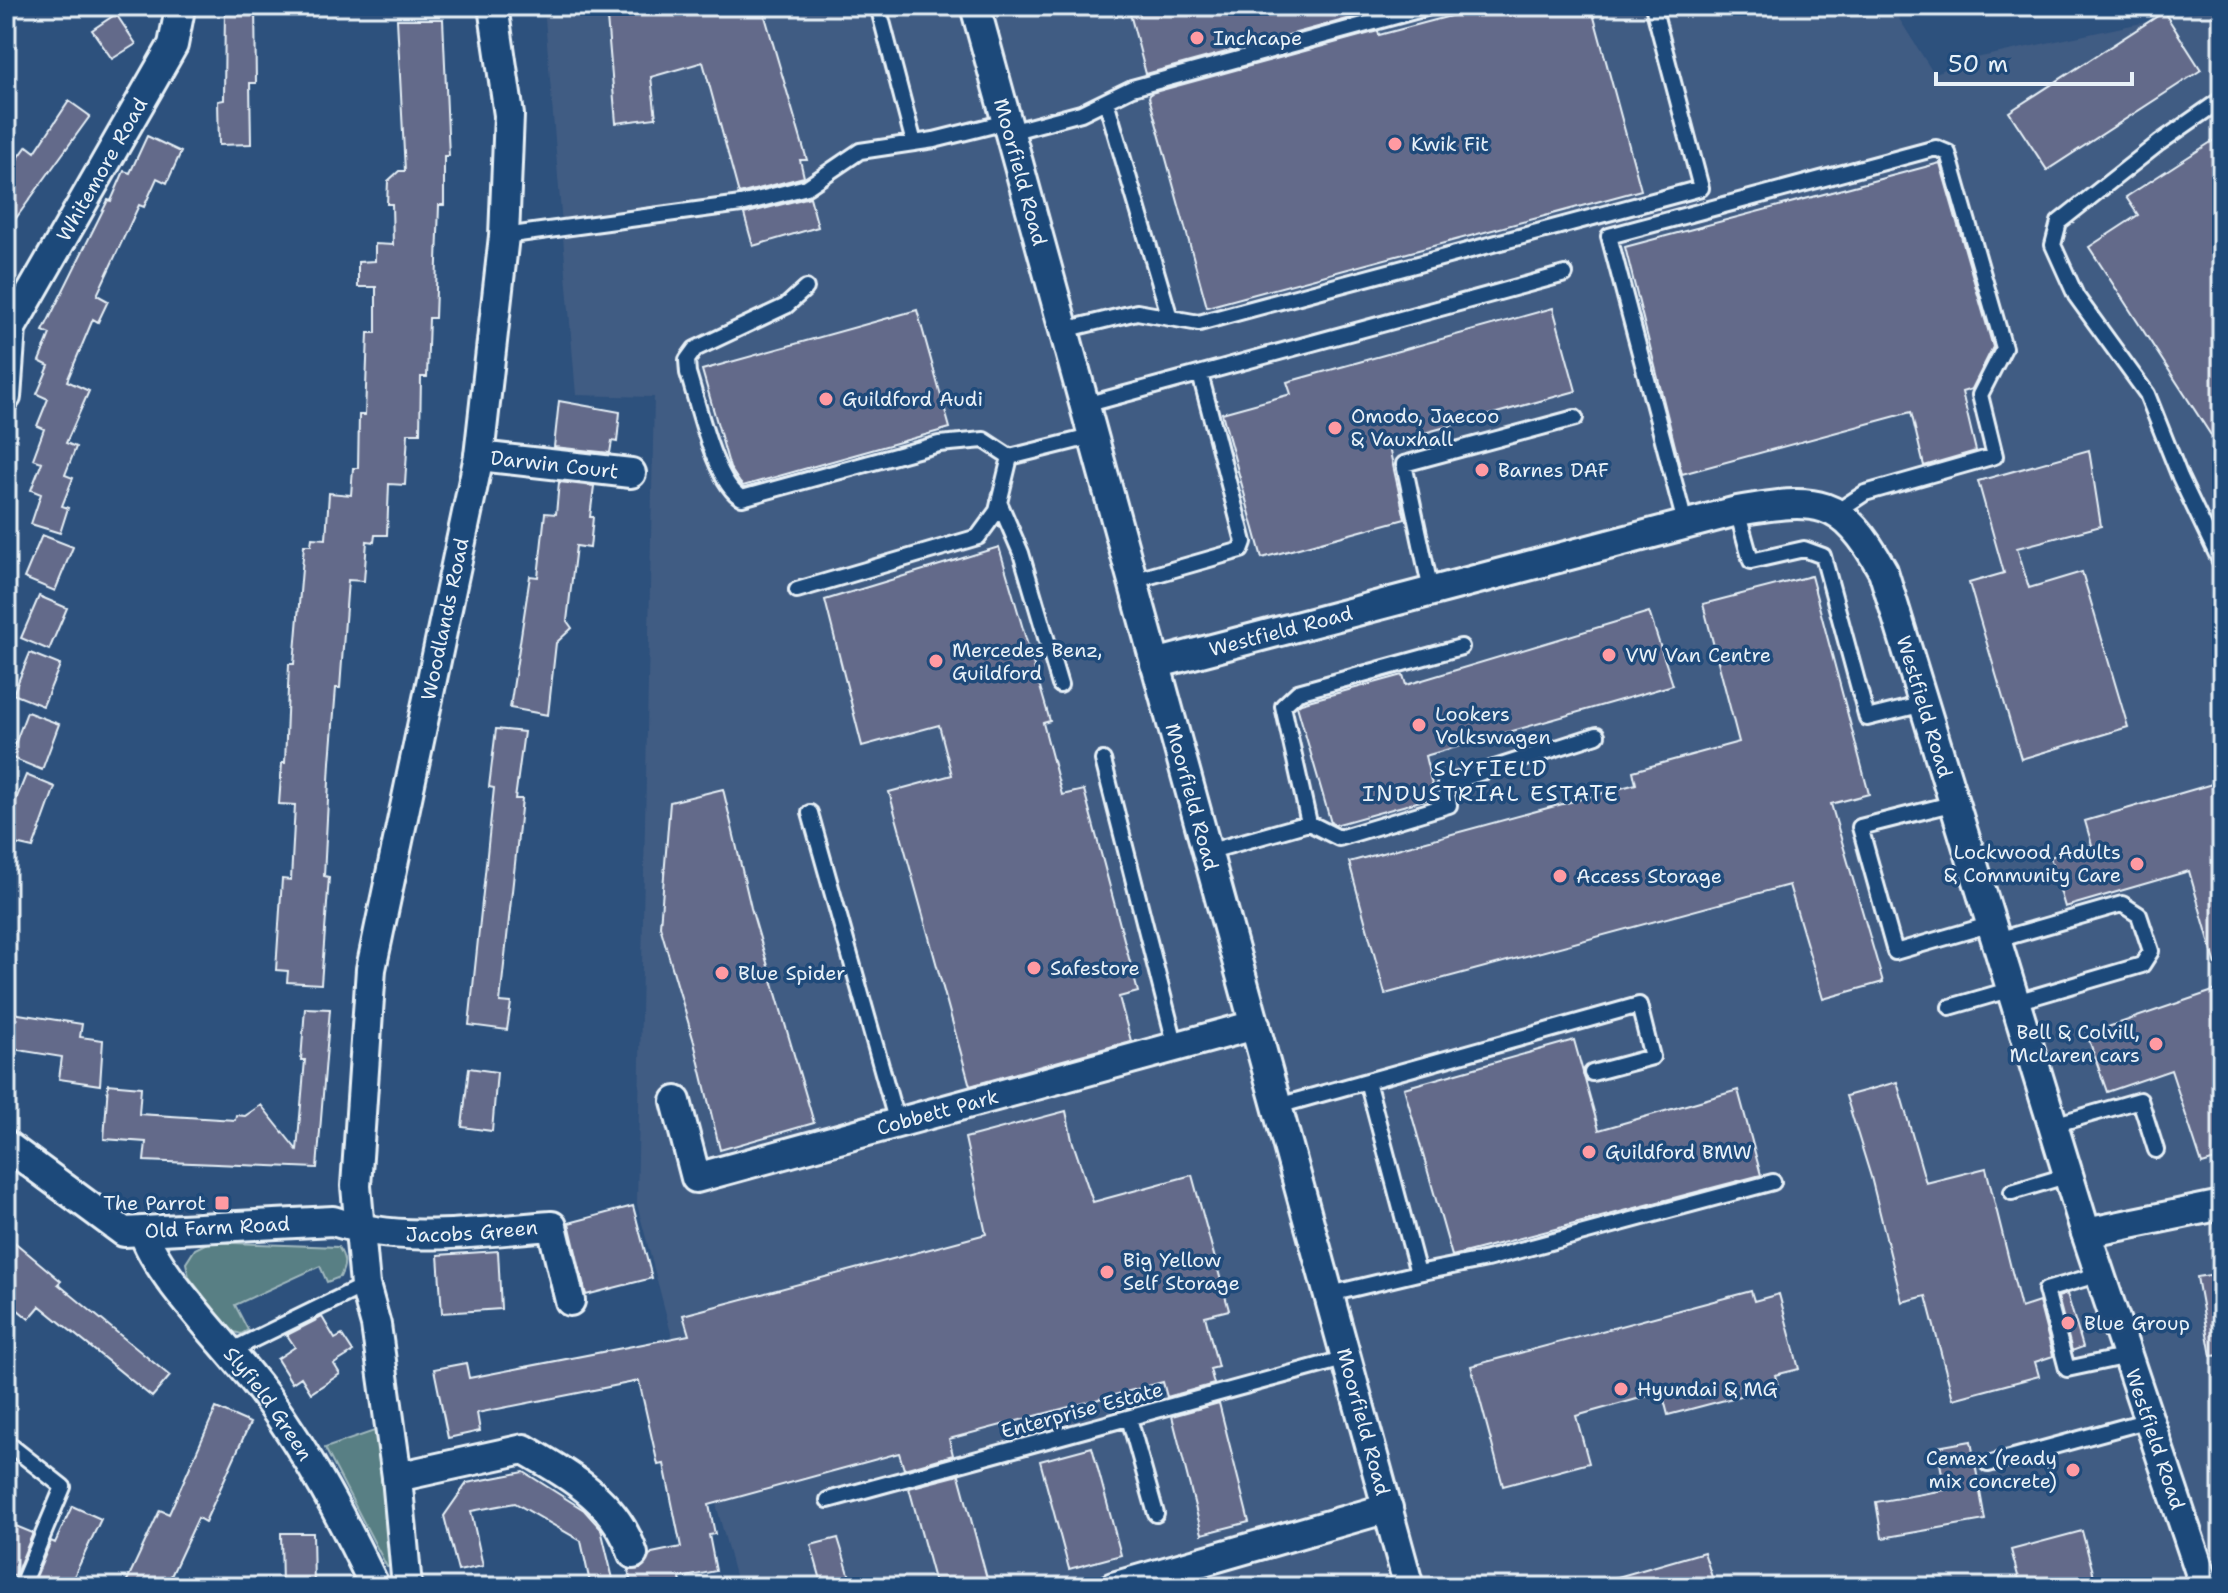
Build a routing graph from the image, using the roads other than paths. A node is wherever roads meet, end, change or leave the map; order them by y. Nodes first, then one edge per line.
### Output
1 (177, 6) edge
2 (493, 6) edge
3 (878, 6) edge
4 (975, 6) edge
5 (1433, 6) edge
6 (1653, 6) edge
7 (2222, 99) edge
8 (1106, 101) junction
9 (1008, 127) junction
10 (914, 143) junction
11 (504, 236) junction
12 (1565, 274) dead end
13 (806, 288) dead end
14 (1170, 318) junction
15 (9, 330) edge
16 (1064, 330) junction
17 (1200, 374) junction
18 (6, 397) edge
19 (1085, 405) junction
20 (1575, 418) dead end
21 (1094, 436) junction
22 (479, 456) junction
23 (1010, 457) junction
24 (631, 473) dead end
25 (999, 502) junction
26 (1737, 511) junction
27 (1836, 512) junction
28 (1685, 523) junction
29 (2222, 565) edge
30 (1133, 581) junction
31 (797, 590) dead end
32 (1431, 591) junction
33 (1461, 647) dead end
34 (1155, 664) junction
35 (1060, 685) dead end
36 (1924, 704) junction
37 (1597, 735) dead end
38 (1103, 760) dead end
39 (1955, 803) junction
40 (810, 813) dead end
41 (1309, 823) junction
42 (1207, 852) junction
43 (1994, 932) junction
44 (2014, 995) junction
45 (1950, 1007) dead end
46 (1255, 1025) junction
47 (1176, 1047) junction
48 (1592, 1073) dead end
49 (1367, 1081) junction
50 (676, 1101) dead end
51 (1278, 1106) junction
52 (897, 1123) junction
53 (2053, 1125) junction
54 (2156, 1150) dead end
55 (9, 1155) edge
56 (2069, 1175) junction
57 (1773, 1182) dead end
58 (2012, 1192) dead end
59 (2222, 1205) edge
60 (360, 1230) junction
61 (144, 1233) junction
62 (2086, 1233) junction
63 (1418, 1273) junction
64 (2100, 1274) junction
65 (365, 1285) junction
66 (1330, 1294) junction
67 (570, 1301) dead end
68 (232, 1350) junction
69 (2128, 1356) junction
70 (1347, 1358) junction
71 (1129, 1418) junction
72 (2149, 1420) junction
73 (7, 1447) edge
74 (1988, 1464) dead end
75 (397, 1477) junction
76 (828, 1500) dead end
77 (1388, 1508) junction
78 (1156, 1514) dead end
79 (633, 1554) dead end
80 (1122, 1586) edge
81 (21, 1587) edge
82 (375, 1587) edge
83 (407, 1587) edge
84 (1409, 1587) edge
85 (2205, 1587) edge

1 - 15 street, Whitemore Road
2 - 11 street, Woodlands Road
3 - 10 lane
4 - 9 street, Moorfield Road
5 - 8 lane
6 - 14 lane
7 - 29 lane
8 - 9 lane
8 - 14 lane
9 - 10 lane
9 - 16 street, Moorfield Road
10 - 11 lane
11 - 22 street, Woodlands Road
12 - 17 lane
13 - 23 lane
14 - 16 lane
15 - 18 street, Whitemore Road
16 - 19 street, Moorfield Road
17 - 19 lane
17 - 30 lane
19 - 21 street, Moorfield Road
20 - 32 lane
21 - 23 lane
21 - 30 street, Moorfield Road
22 - 24 street, Darwin Court
22 - 60 street, Woodlands Road
23 - 25 lane
25 - 31 lane
25 - 35 lane
26 - 27 street, Westfield Road
26 - 28 street, Westfield Road
26 - 36 lane
27 - 28 lane
27 - 36 street, Westfield Road
28 - 32 street, Westfield Road
30 - 34 street, Moorfield Road
32 - 34 street, Westfield Road
33 - 41 lane
34 - 42 street, Moorfield Road
36 - 39 street, Westfield Road
37 - 41 lane
38 - 47 lane
39 - 43 street, Westfield Road
39 - 43 lane
40 - 52 lane
41 - 42 lane
42 - 46 street, Moorfield Road
43 - 44 street, Westfield Road
43 - 44 lane
44 - 45 lane
44 - 53 street, Westfield Road
46 - 47 street, Cobbett Park
46 - 51 street, Moorfield Road
47 - 52 street, Cobbett Park
48 - 49 lane
49 - 51 lane
49 - 63 lane
50 - 52 street, Cobbett Park
51 - 66 street, Moorfield Road
53 - 54 lane
53 - 56 street, Westfield Road
55 - 61 street, Old Farm Road
56 - 58 lane
56 - 62 street, Westfield Road
57 - 63 lane
59 - 62 street
60 - 61 street, Old Farm Road
60 - 65 street
60 - 67 street, Jacobs Green
61 - 68 street, Slyfield Green
62 - 64 street, Westfield Road
63 - 66 lane
64 - 69 street, Westfield Road
64 - 69 lane
65 - 68 lane
65 - 75 street
66 - 70 street, Moorfield Road
68 - 82 street, Slyfield Green
69 - 72 street, Westfield Road
70 - 71 lane, Enterprise Estate
70 - 77 street, Moorfield Road
71 - 76 lane, Enterprise Estate
71 - 78 lane
72 - 74 lane
72 - 85 street, Westfield Road
73 - 81 lane
75 - 79 street
75 - 83 street
77 - 80 street
77 - 84 street, Moorfield Road

